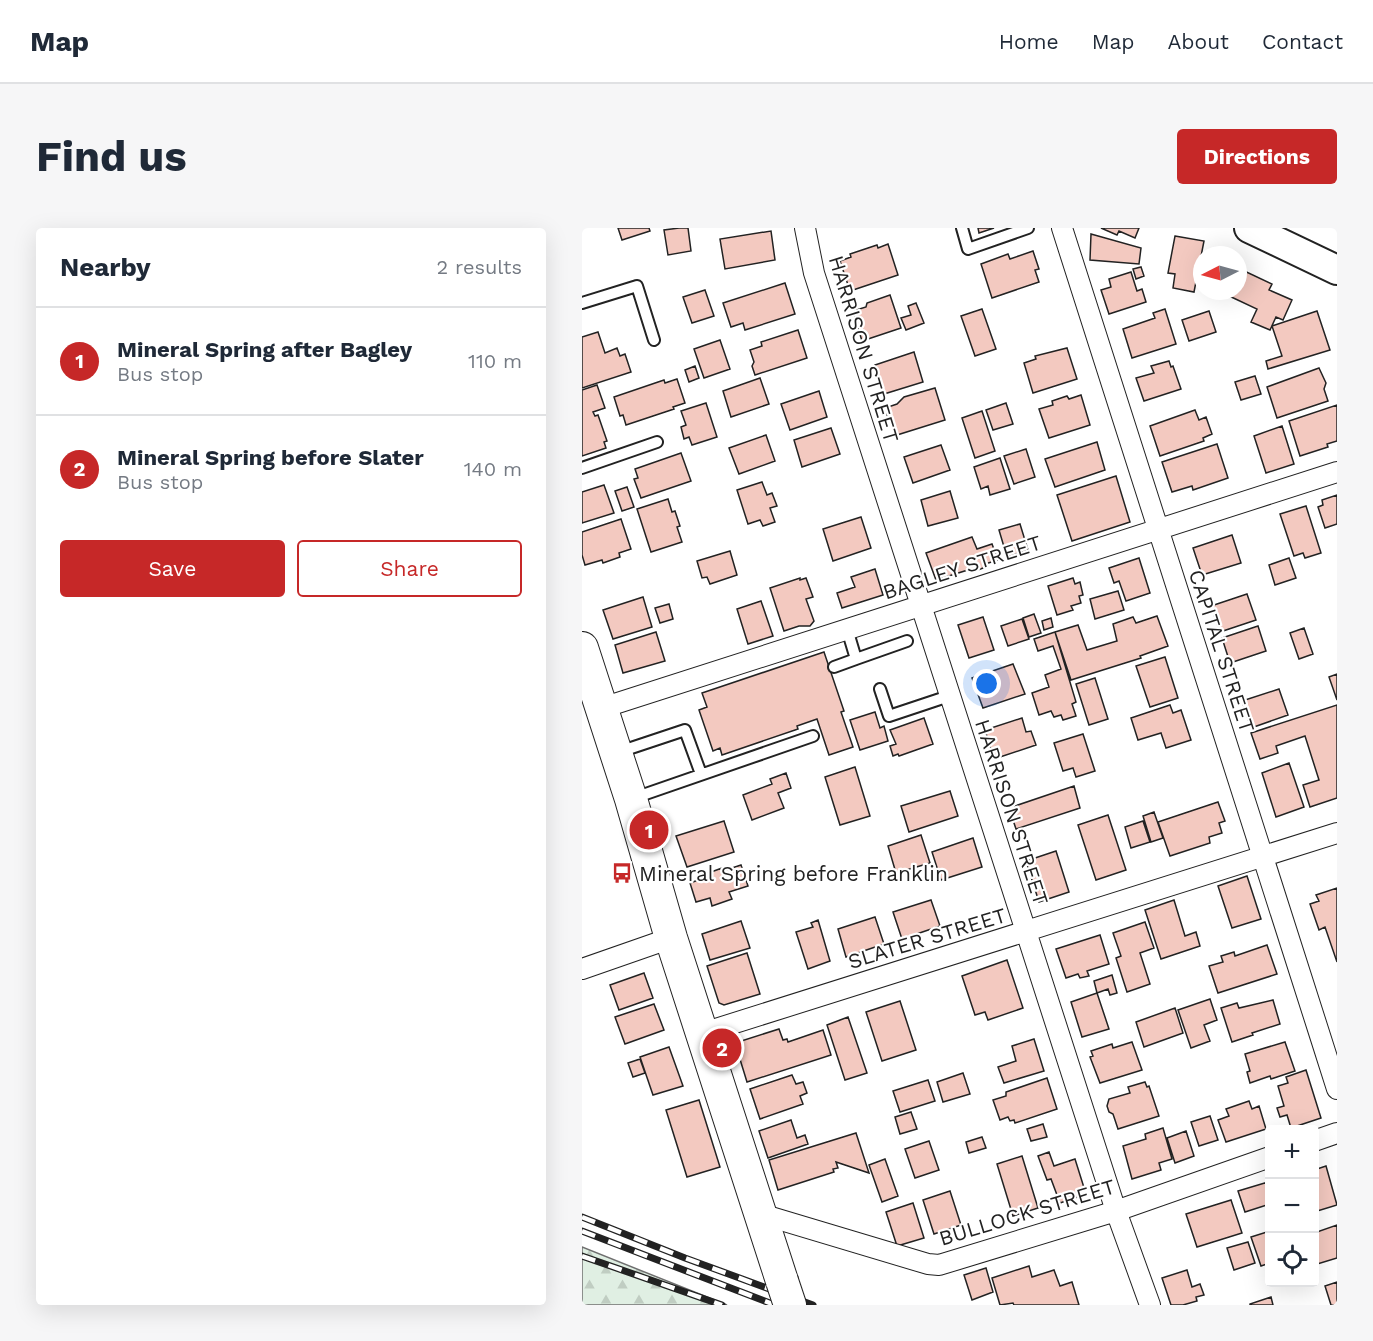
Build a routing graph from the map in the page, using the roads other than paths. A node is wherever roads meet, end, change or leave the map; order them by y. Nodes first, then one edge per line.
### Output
1 (805, 228) edge
2 (962, 228) edge
3 (1028, 228) edge
4 (1062, 228) edge
5 (1249, 228) edge
6 (1337, 270) edge
7 (582, 303) edge
8 (654, 340) dead end
9 (657, 442) dead end
10 (582, 468) edge
11 (1337, 472) edge
12 (1156, 530) junction
13 (920, 606) junction
14 (847, 629) junction
15 (907, 641) dead end
16 (582, 648) edge
17 (856, 659) junction
18 (834, 667) dead end
19 (880, 689) dead end
20 (949, 696) junction
21 (602, 708) junction
22 (813, 736) dead end
23 (616, 753) junction
24 (701, 774) junction
25 (631, 799) junction
26 (1337, 833) edge
27 (1264, 857) junction
28 (1026, 932) junction
29 (672, 938) junction
30 (582, 969) edge
31 (703, 1033) junction
32 (1337, 1089) edge
33 (1337, 1133) edge
34 (1319, 1139) edge
35 (1265, 1158) edge
36 (1116, 1211) junction
37 (761, 1214) junction
38 (786, 1293) edge
39 (1150, 1305) edge

1 - 13 street, HARRISON STREET
2 - 3 lane
4 - 12 street, CAPITAL STREET
5 - 6 main road
7 - 8 lane
9 - 10 lane
11 - 12 street, BAGLEY STREET
12 - 13 street, BAGLEY STREET
12 - 27 street, CAPITAL STREET
13 - 14 street, BAGLEY STREET
13 - 20 street, HARRISON STREET
14 - 17 lane
14 - 21 street, BAGLEY STREET
15 - 17 lane
16 - 21 main road
17 - 18 lane
19 - 20 lane
20 - 28 street, HARRISON STREET
21 - 23 main road
22 - 24 lane
23 - 24 lane
23 - 25 main road
24 - 25 lane
25 - 29 main road
26 - 27 street, SLATER STREET
27 - 28 street, SLATER STREET
27 - 32 street, CAPITAL STREET
28 - 31 street, SLATER STREET
28 - 36 street, HARRISON STREET
29 - 30 street
29 - 31 main road
31 - 37 main road
33 - 34 street
35 - 36 street, BULLOCK STREET
36 - 37 street, BULLOCK STREET
36 - 39 street, HARRISON STREET
37 - 38 main road

